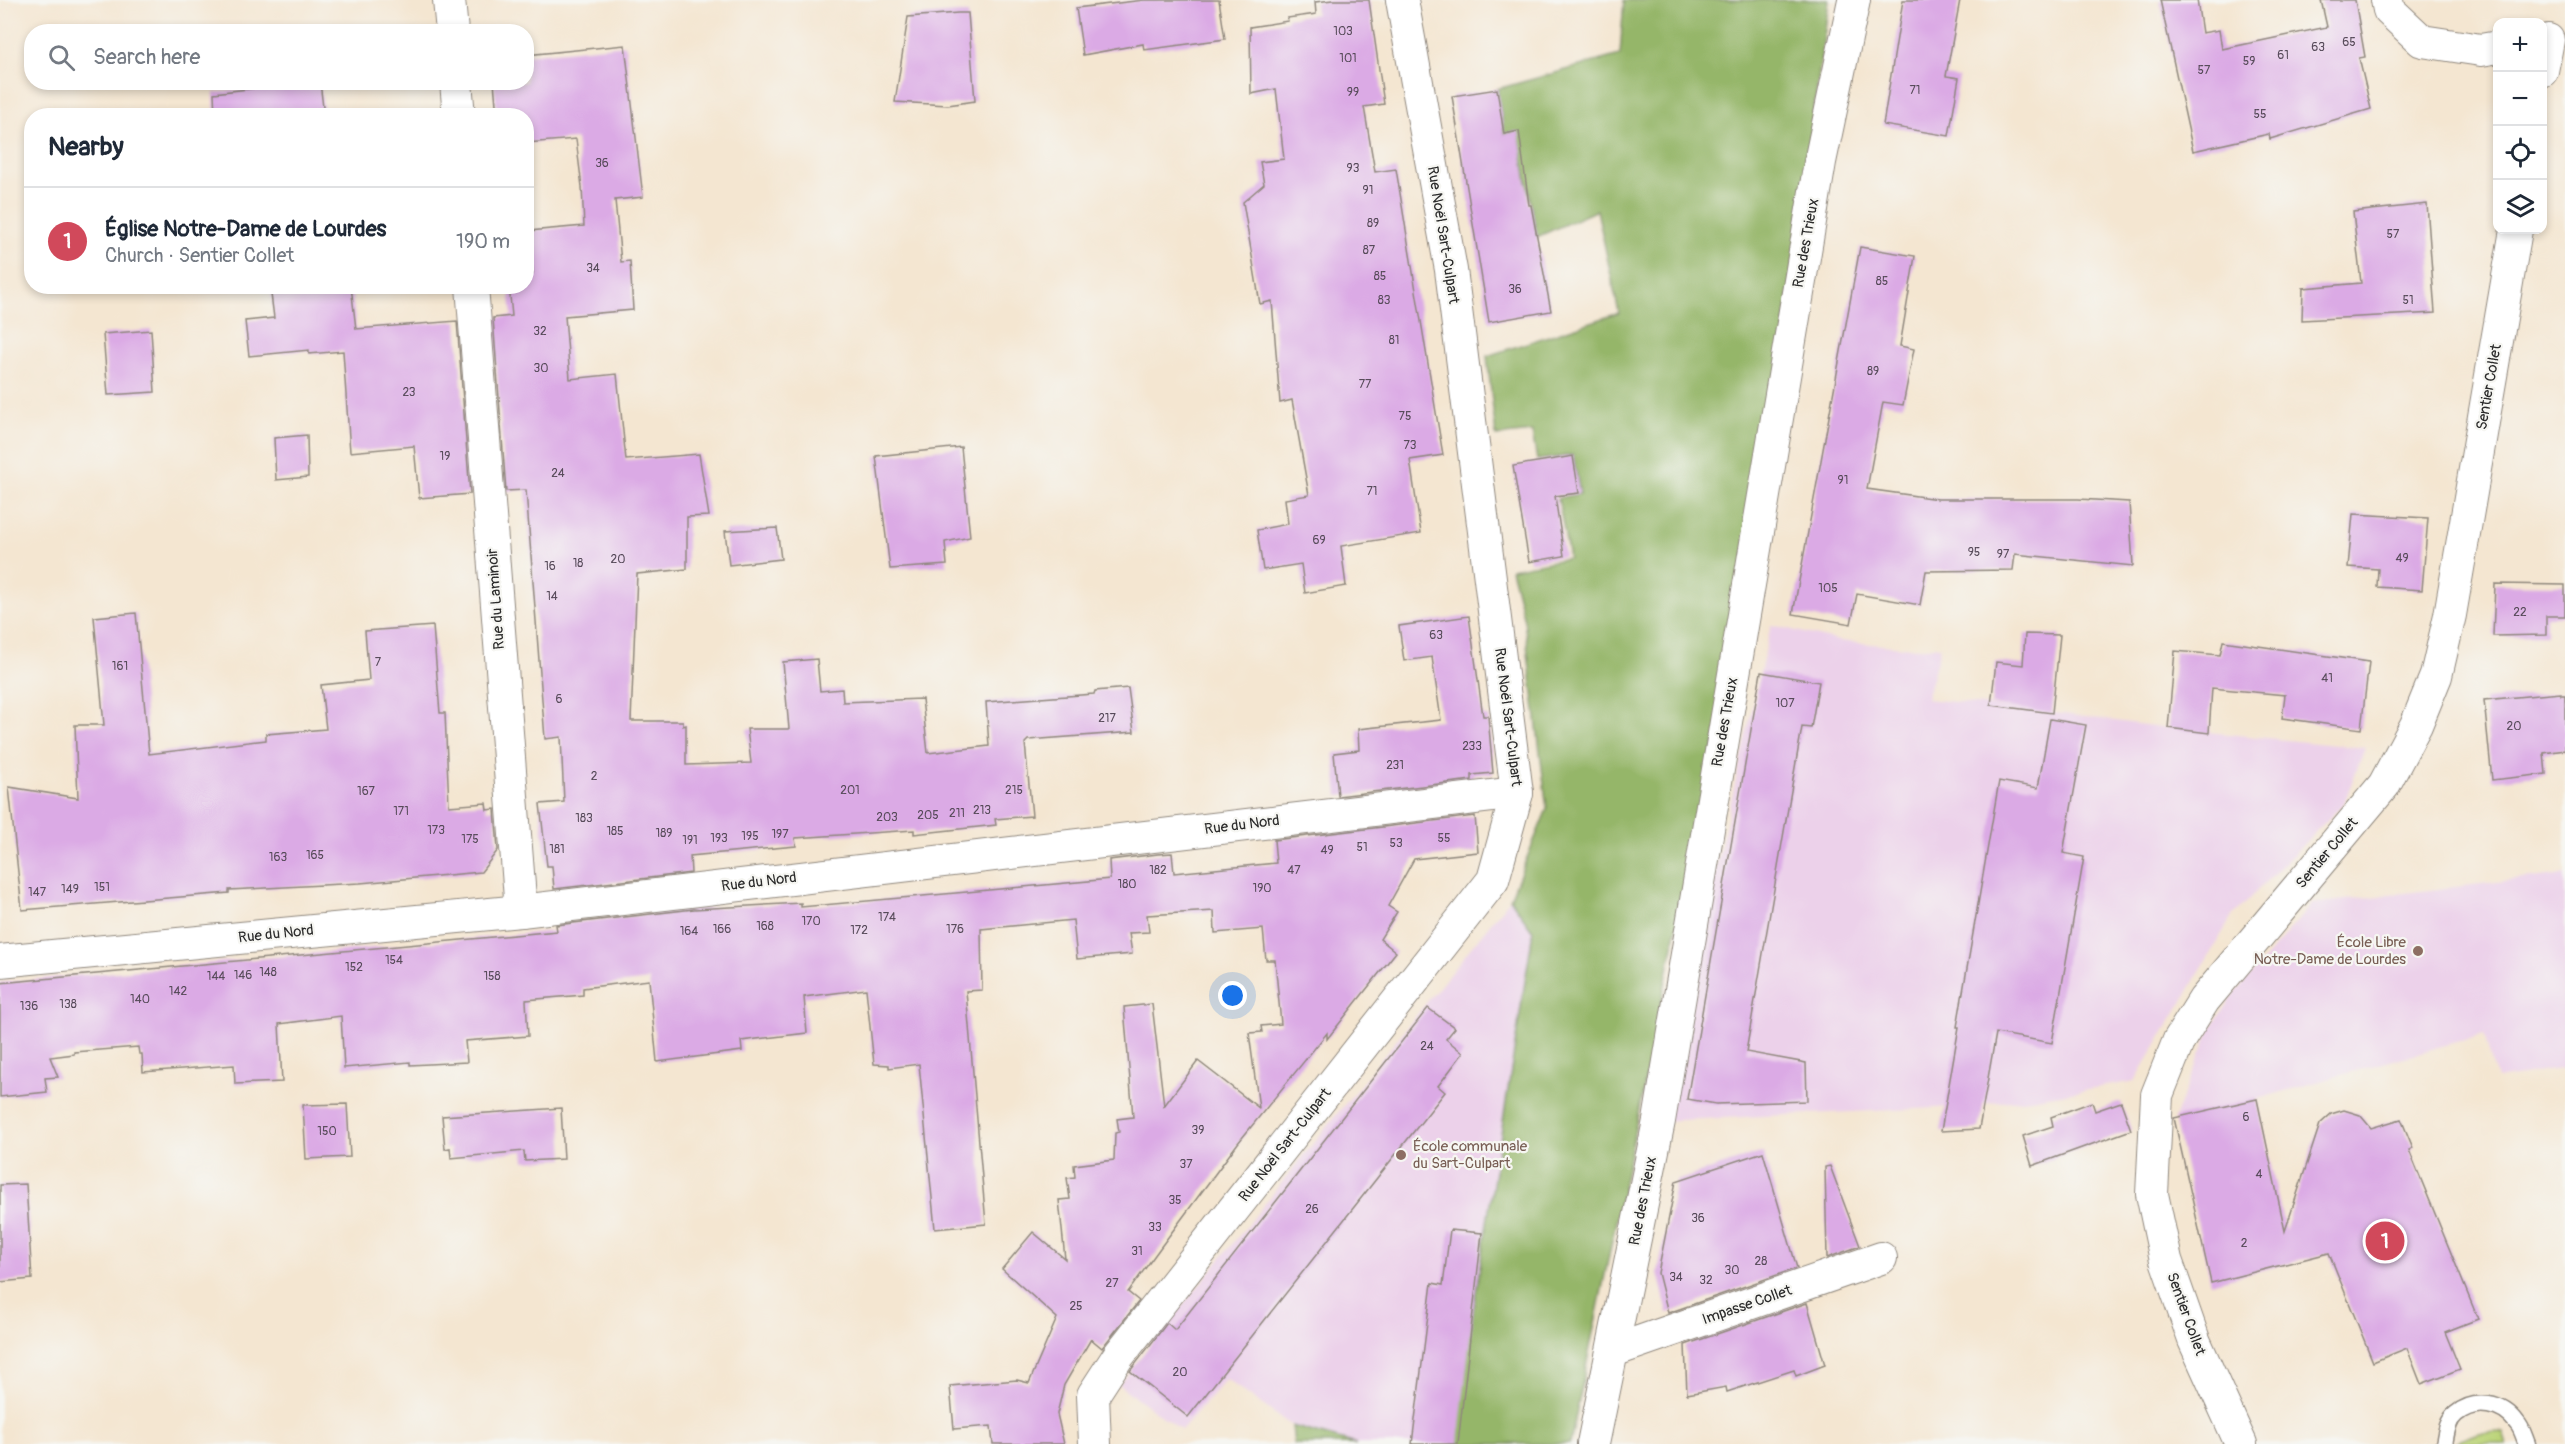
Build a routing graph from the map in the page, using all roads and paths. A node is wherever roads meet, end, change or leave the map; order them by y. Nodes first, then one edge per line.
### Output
1 (450, 0) edge
2 (1402, 0) edge
3 (1854, 0) edge
4 (2387, 0) edge
5 (452, 24) edge
6 (2552, 37) edge
7 (2493, 49) edge
8 (2547, 54) edge
9 (457, 90) edge
10 (458, 108) edge
11 (2515, 234) edge
12 (473, 294) edge
13 (1518, 793) junction
14 (521, 911) junction
15 (0, 961) edge
16 (1881, 1258) dead end
17 (1613, 1352) junction
18 (1095, 1444) edge
19 (1593, 1444) edge
20 (2241, 1444) edge
21 (2444, 1444) edge
22 (2527, 1444) edge

1 - 5 street
2 - 13 street, Rue Noël Sart-Culpart
3 - 17 street, Rue des Trieux
4 - 7 street
6 - 8 street
9 - 10 street
11 - 20 street, Sentier Collet
12 - 14 street, Rue du Laminoir
13 - 14 street, Rue du Nord
13 - 18 street, Rue Noël Sart-Culpart
14 - 15 street, Rue du Nord
16 - 17 street, Impasse Collet
17 - 19 street, Rue des Trieux
21 - 22 lane

